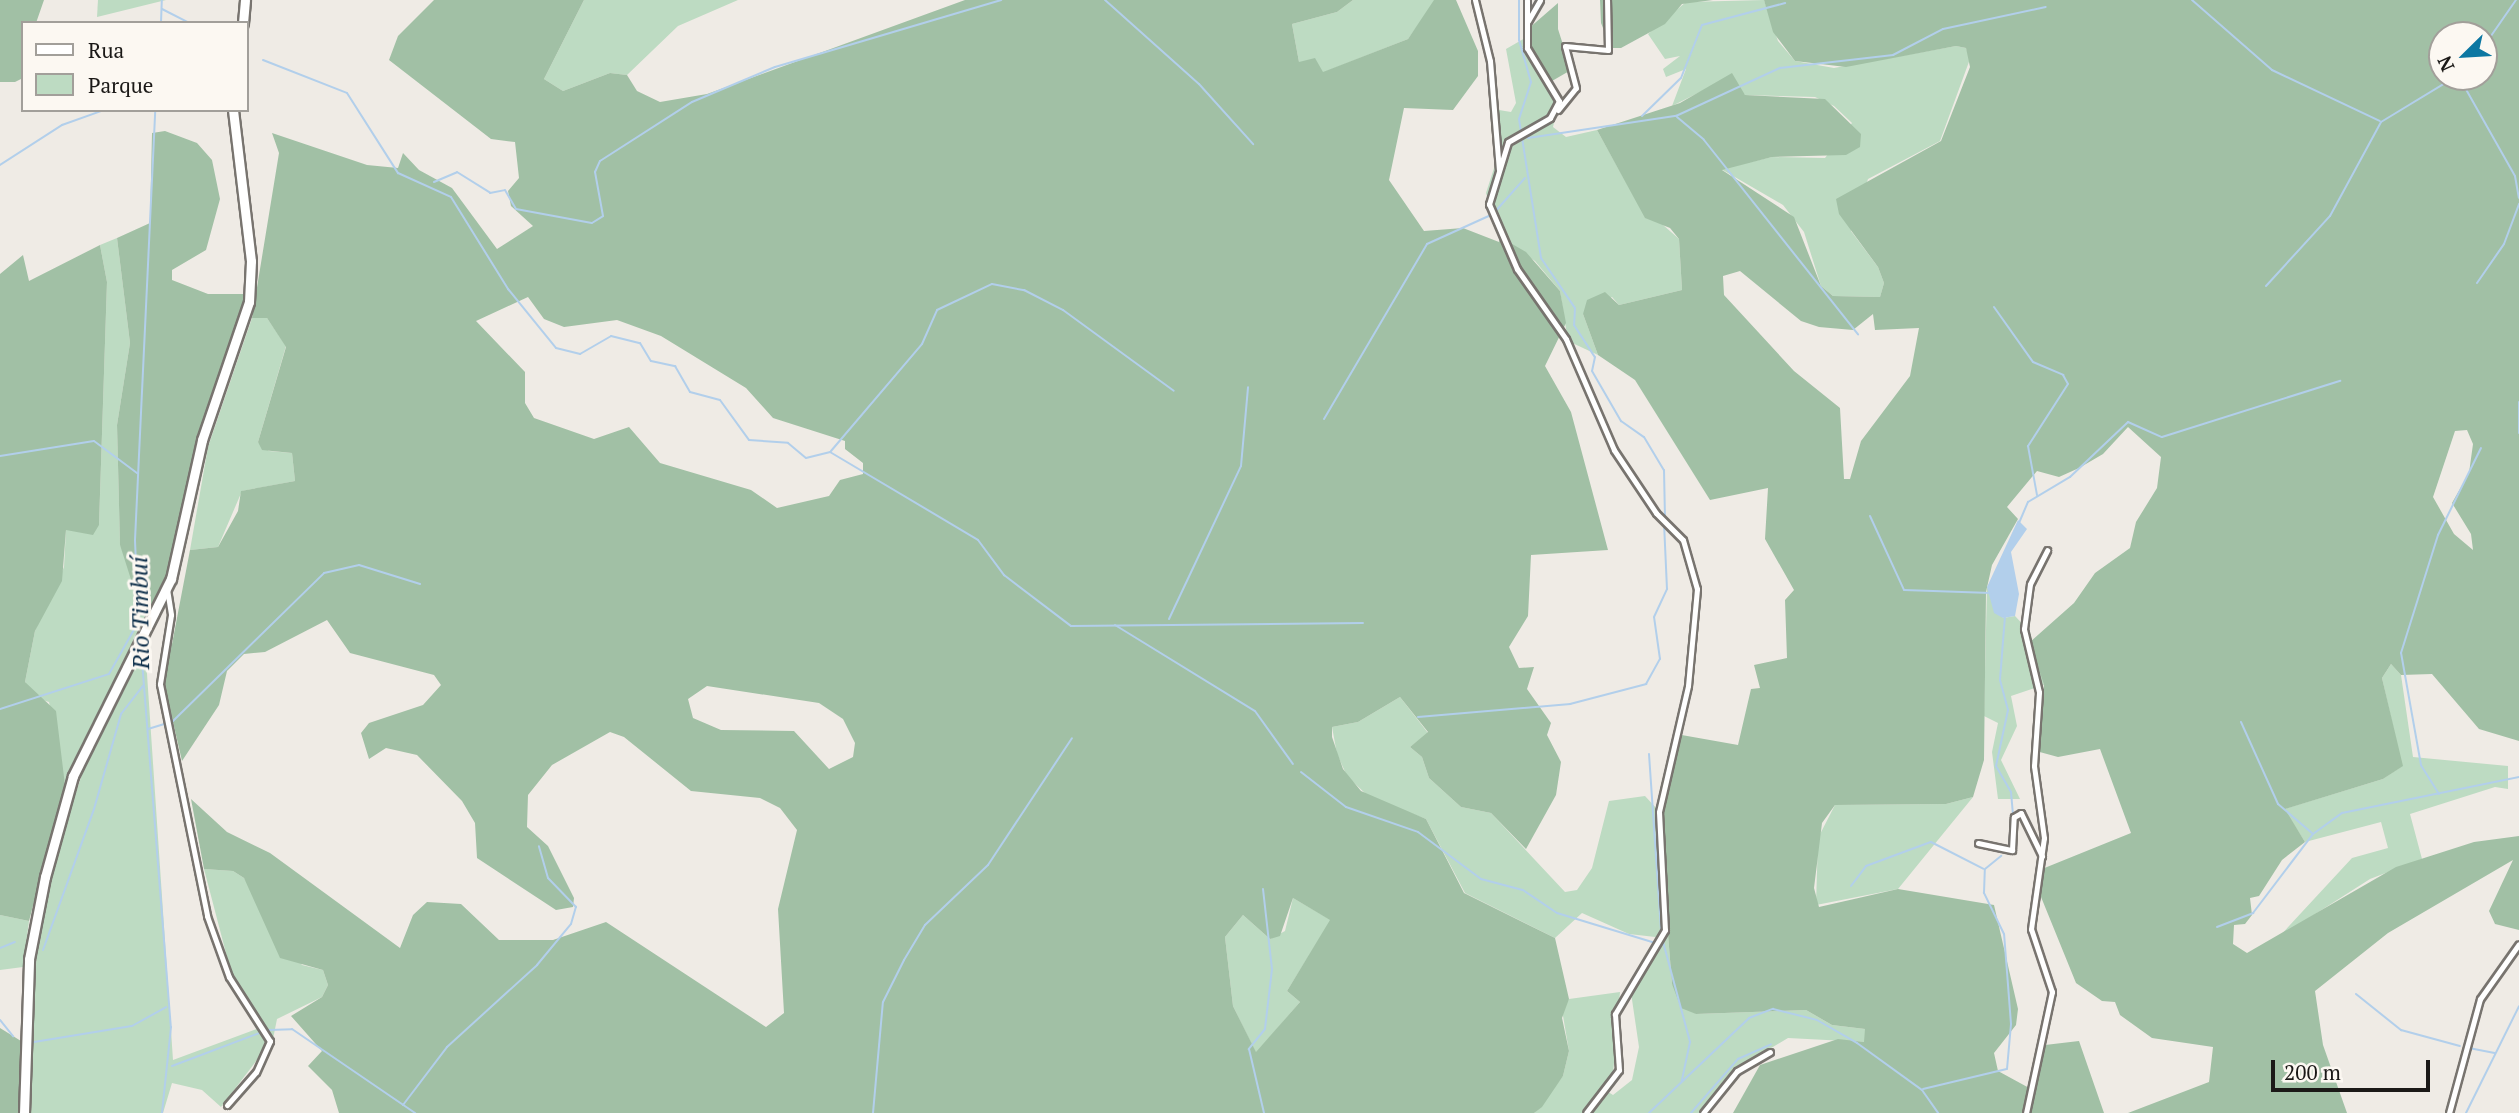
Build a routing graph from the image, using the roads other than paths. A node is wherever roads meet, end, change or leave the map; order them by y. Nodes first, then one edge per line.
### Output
1 (245, 0) edge
2 (1475, 0) edge
3 (1527, 0) edge
4 (1539, 0) edge
5 (1607, 0) edge
6 (243, 21) edge
7 (1527, 24) junction
8 (233, 112) edge
9 (1555, 113) junction
10 (1499, 173) junction
11 (2047, 550) dead end
12 (166, 588) junction
13 (1979, 843) dead end
14 (2042, 856) junction
15 (2519, 944) edge
16 (1770, 1052) dead end
17 (227, 1105) dead end
18 (24, 1113) edge
19 (1586, 1113) edge
20 (1703, 1113) edge
21 (2026, 1113) edge
22 (2449, 1113) edge

1 - 6 main road
2 - 10 street
3 - 7 street
4 - 7 street
5 - 9 street
7 - 9 street
8 - 12 main road
9 - 10 street
10 - 19 street
11 - 14 street
12 - 17 street
12 - 18 main road
13 - 14 street
14 - 21 street
15 - 22 street
16 - 20 street

